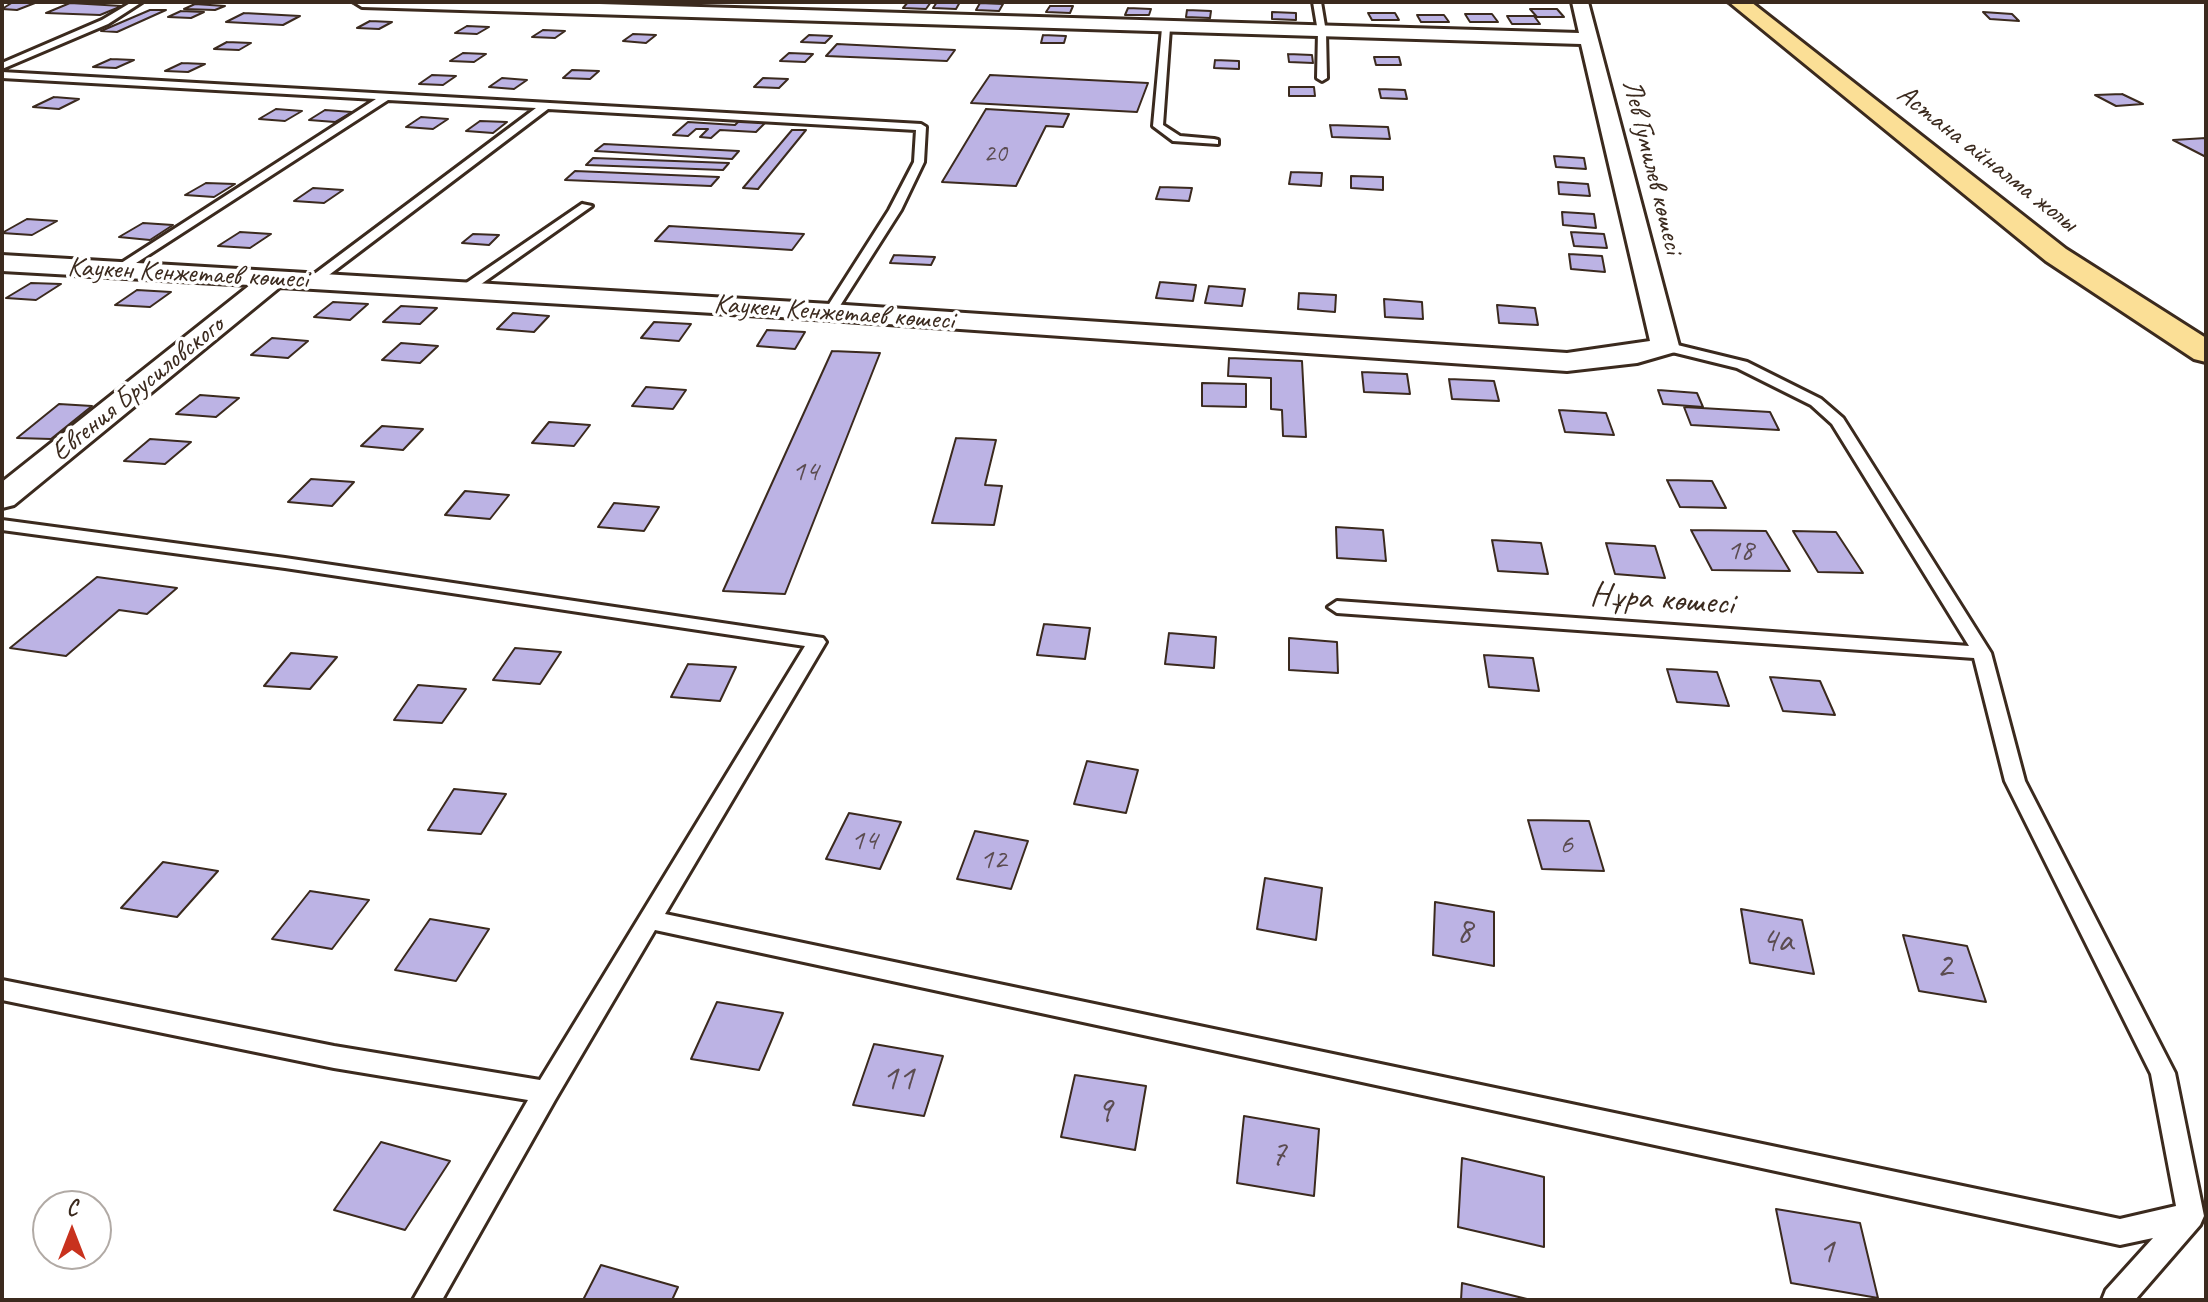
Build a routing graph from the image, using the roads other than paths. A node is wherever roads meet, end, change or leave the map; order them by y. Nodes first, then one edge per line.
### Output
1 (138, 2) edge
2 (362, 2) edge
3 (375, 2) edge
4 (1317, 2) edge
5 (1580, 2) edge
6 (1739, 2) edge
7 (1765, 2) edge
8 (1166, 28) junction
9 (1322, 32) junction
10 (1589, 39) junction
11 (2, 66) edge
12 (2, 75) edge
13 (1322, 78) dead end
14 (389, 95) junction
15 (548, 104) junction
16 (1214, 142) dead end
17 (586, 206) dead end
18 (2061, 228) dead end
19 (2110, 260) dead end
20 (4, 264) edge
21 (119, 270) junction
22 (274, 279) junction
23 (313, 281) junction
24 (463, 291) junction
25 (830, 312) junction
26 (2206, 324) edge
27 (1665, 346) junction
28 (2206, 352) edge
29 (2, 498) edge
30 (2, 525) edge
31 (1337, 607) dead end
32 (1982, 653) junction
33 (651, 920) junction
34 (2, 990) edge
35 (546, 1092) junction
36 (2191, 1216) junction
37 (427, 1300) edge
38 (2116, 1300) edge

1 - 11 lane
2 - 3 street
3 - 8 street
4 - 9 lane
5 - 10 street, Лев Гумилев көшесі
6 - 28 highway, Астана айналма жолы
7 - 18 highway, Астана айналма жолы
8 - 9 street
8 - 16 lane
9 - 10 street
9 - 13 lane
10 - 27 street, Лев Гумилев көшесі
12 - 14 lane
14 - 15 lane
14 - 21 lane
15 - 23 lane
15 - 25 lane
17 - 24 lane
19 - 26 highway, Астана айналма жолы
20 - 21 street, Каукен Кенжетаев көшесі
21 - 22 street, Каукен Кенжетаев көшесі
22 - 23 street, Каукен Кенжетаев көшесі
22 - 29 street, Евгения Брусиловского
23 - 24 street, Каукен Кенжетаев көшесі
24 - 25 street, Каукен Кенжетаев көшесі
25 - 27 street, Каукен Кенжетаев көшесі
27 - 32 lane
30 - 33 lane
31 - 32 lane, Нұра көшесі
32 - 36 lane
33 - 35 lane
33 - 36 lane
34 - 35 lane
35 - 37 lane
36 - 38 lane

